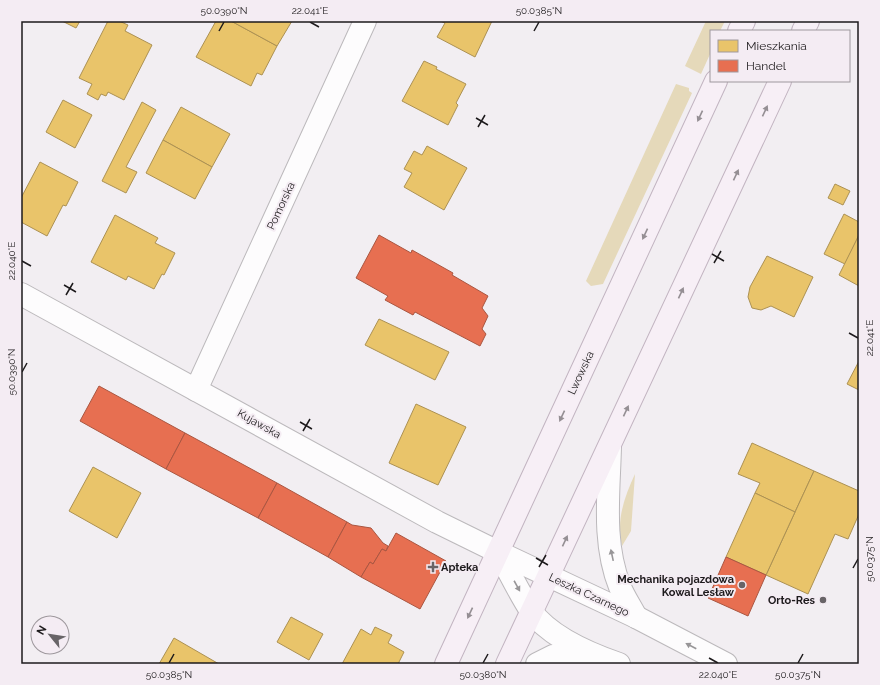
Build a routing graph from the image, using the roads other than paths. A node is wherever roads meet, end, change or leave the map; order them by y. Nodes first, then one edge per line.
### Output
1 (365, 21) edge
2 (744, 21) edge
3 (808, 21) edge
4 (740, 30) edge
5 (804, 30) edge
6 (716, 82) edge
7 (780, 82) edge
8 (21, 294) edge
9 (196, 390) junction
10 (610, 446) junction
11 (498, 552) junction
12 (548, 576) junction
13 (532, 612) junction
14 (636, 617) junction
15 (591, 655) junction
16 (446, 664) edge
17 (507, 664) edge
18 (537, 664) edge
19 (619, 664) edge
20 (726, 664) edge

1 - 9 street, Pomorska
2 - 4 main road
3 - 5 main road
6 -> 11 main road, Lwowska
10 -> 7 main road
8 - 9 street, Kujawska
9 - 11 street, Kujawska
12 -> 10 main road
14 -> 10 street
11 - 12 street, Leszka Czarnego
11 -> 13 street
11 -> 16 main road, Lwowska
12 - 13 main road
12 - 14 street, Leszka Czarnego
13 - 15 street
13 - 17 main road
20 -> 14 street, Leszka Czarnego
15 - 18 street
15 - 19 street

